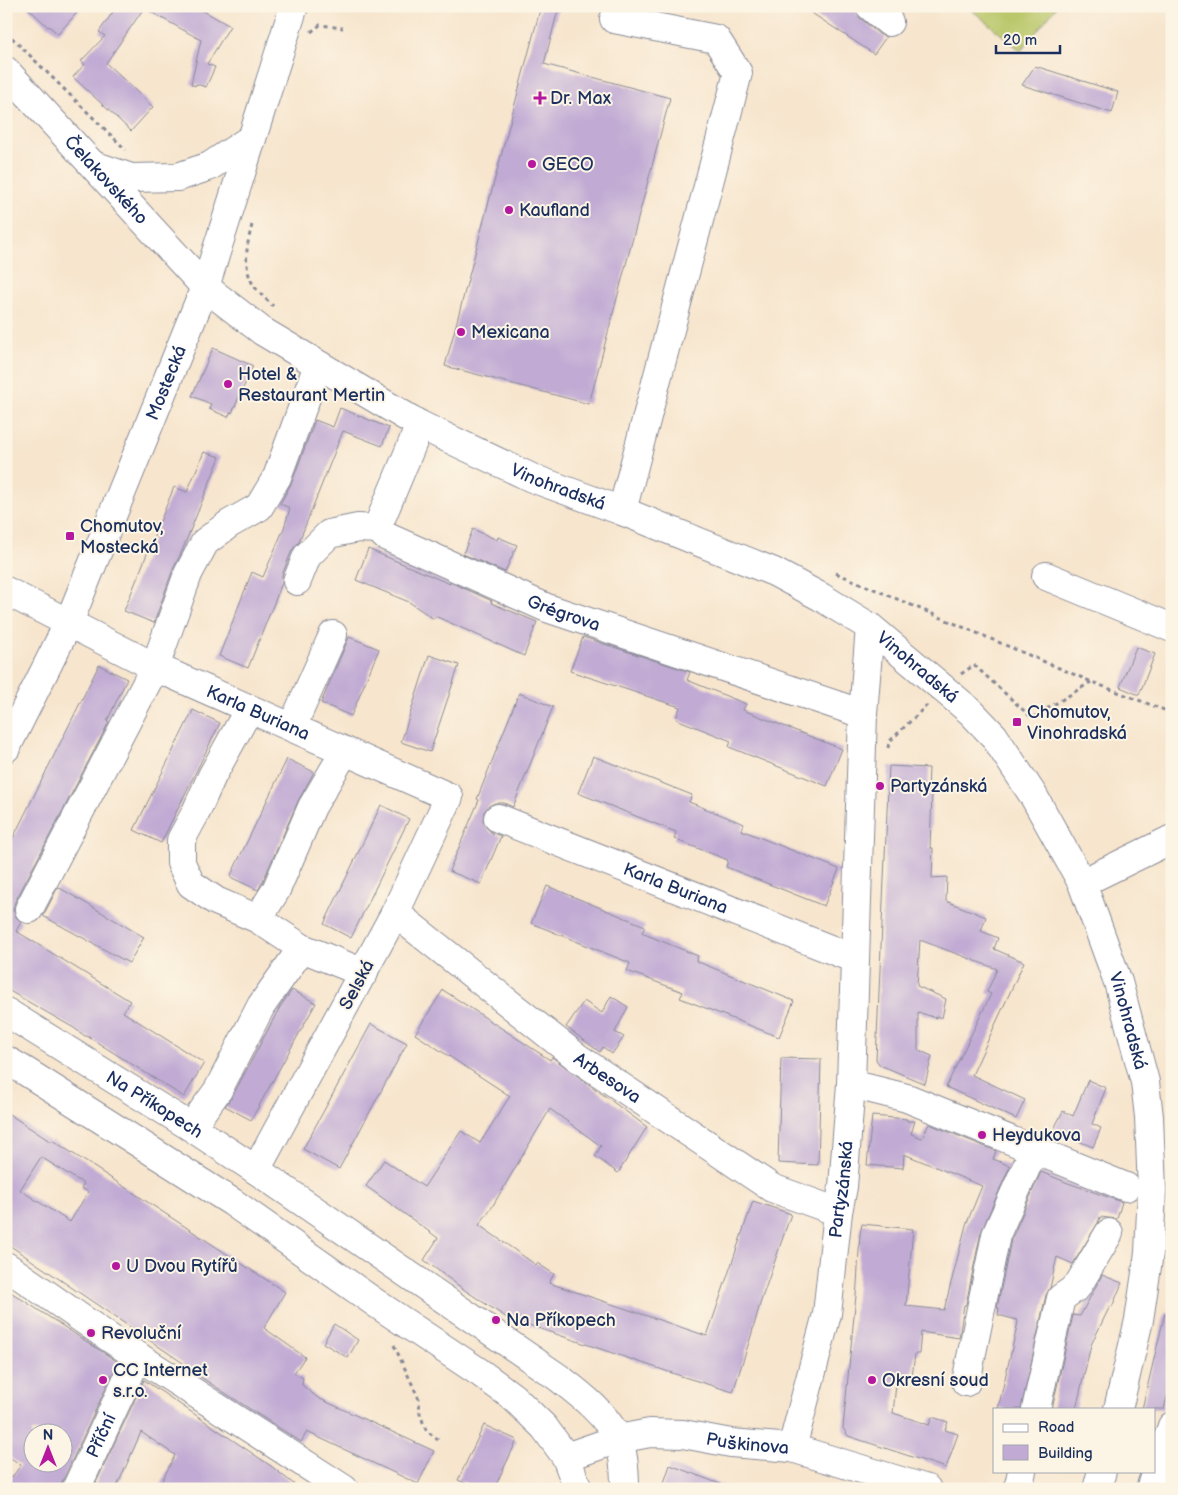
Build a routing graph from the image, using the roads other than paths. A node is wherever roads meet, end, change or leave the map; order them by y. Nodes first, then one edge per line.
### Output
1 (294, 6) edge
2 (614, 19) dead end
3 (6, 71) edge
4 (252, 138) junction
5 (94, 166) junction
6 (205, 287) junction
7 (318, 365) junction
8 (420, 425) junction
9 (622, 511) junction
10 (379, 530) junction
11 (1046, 576) dead end
12 (297, 581) dead end
13 (6, 591) edge
14 (69, 622) junction
15 (870, 627) junction
16 (1172, 628) edge
17 (333, 634) dead end
18 (155, 667) junction
19 (249, 708) junction
20 (863, 714) junction
21 (292, 728) junction
22 (6, 748) edge
23 (345, 751) junction
24 (449, 797) joint
25 (498, 818) dead end
26 (1172, 839) edge
27 (1082, 883) junction
28 (29, 909) dead end
29 (395, 913) junction
30 (258, 919) junction
31 (302, 948) junction
32 (854, 960) junction
33 (364, 973) junction
34 (6, 1012) edge
35 (6, 1060) edge
36 (851, 1084) junction
37 (191, 1127) junction
38 (1034, 1150) junction
39 (256, 1170) junction
40 (1126, 1187) dead end
41 (838, 1212) junction
42 (1109, 1232) dead end
43 (6, 1266) edge
44 (138, 1356) junction
45 (966, 1382) dead end
46 (1036, 1408) edge
47 (1118, 1408) edge
48 (1172, 1426) edge
49 (618, 1440) junction
50 (792, 1448) junction
51 (566, 1457) junction
52 (1022, 1472) edge
53 (1102, 1472) edge
54 (1156, 1472) edge
55 (1156, 1472) edge
56 (76, 1489) edge
57 (344, 1489) edge
58 (578, 1489) edge
59 (625, 1489) edge
60 (927, 1489) edge
61 (1018, 1489) edge
62 (1097, 1489) edge
63 (1150, 1489) edge

1 - 4 street, Mostecká
2 - 9 street
3 - 5 street, Čelakovského
4 - 5 street
4 - 6 street, Mostecká
5 - 6 street, Čelakovského
6 - 7 street, Vinohradská
6 - 14 street, Mostecká
7 - 8 street, Vinohradská
7 - 18 street
8 - 9 street, Vinohradská
8 - 10 street
9 - 15 street, Vinohradská
10 - 12 street
10 - 20 street, Grégrova
11 - 16 street
13 - 14 street, Karla Buriana
14 - 18 street, Karla Buriana
14 - 22 street, Mostecká
15 - 20 street, Partyzánská
15 - 27 street, Vinohradská
17 - 21 street
18 - 19 street, Karla Buriana
18 - 28 street
19 - 21 street, Karla Buriana
19 - 30 street
20 - 32 street, Partyzánská
21 - 23 street, Karla Buriana
23 - 24 street, Karla Buriana
23 - 30 street
24 - 29 street, Selská
25 - 32 street, Karla Buriana
26 - 27 street
27 - 47 street, Vinohradská
29 - 33 street, Selská
29 - 41 street, Arbesova
30 - 31 street
31 - 33 street
31 - 37 street
32 - 36 street, Partyzánská
33 - 39 street, Selská
34 - 37 street, Na Příkopech
35 - 51 street
36 - 38 street
36 - 41 street, Partyzánská
37 - 39 street, Na Příkopech
38 - 40 street
38 - 45 street
39 - 49 street, Na Příkopech
41 - 50 street, Partyzánská
42 - 46 street
43 - 44 street
44 - 56 street, Příční
44 - 57 street
48 - 55 street
49 - 50 street, Puškinova
49 - 51 street, Puškinova
49 - 59 street, Na Příkopech
50 - 60 street, Puškinova
51 - 58 street
52 - 61 street
53 - 62 street
54 - 63 street

